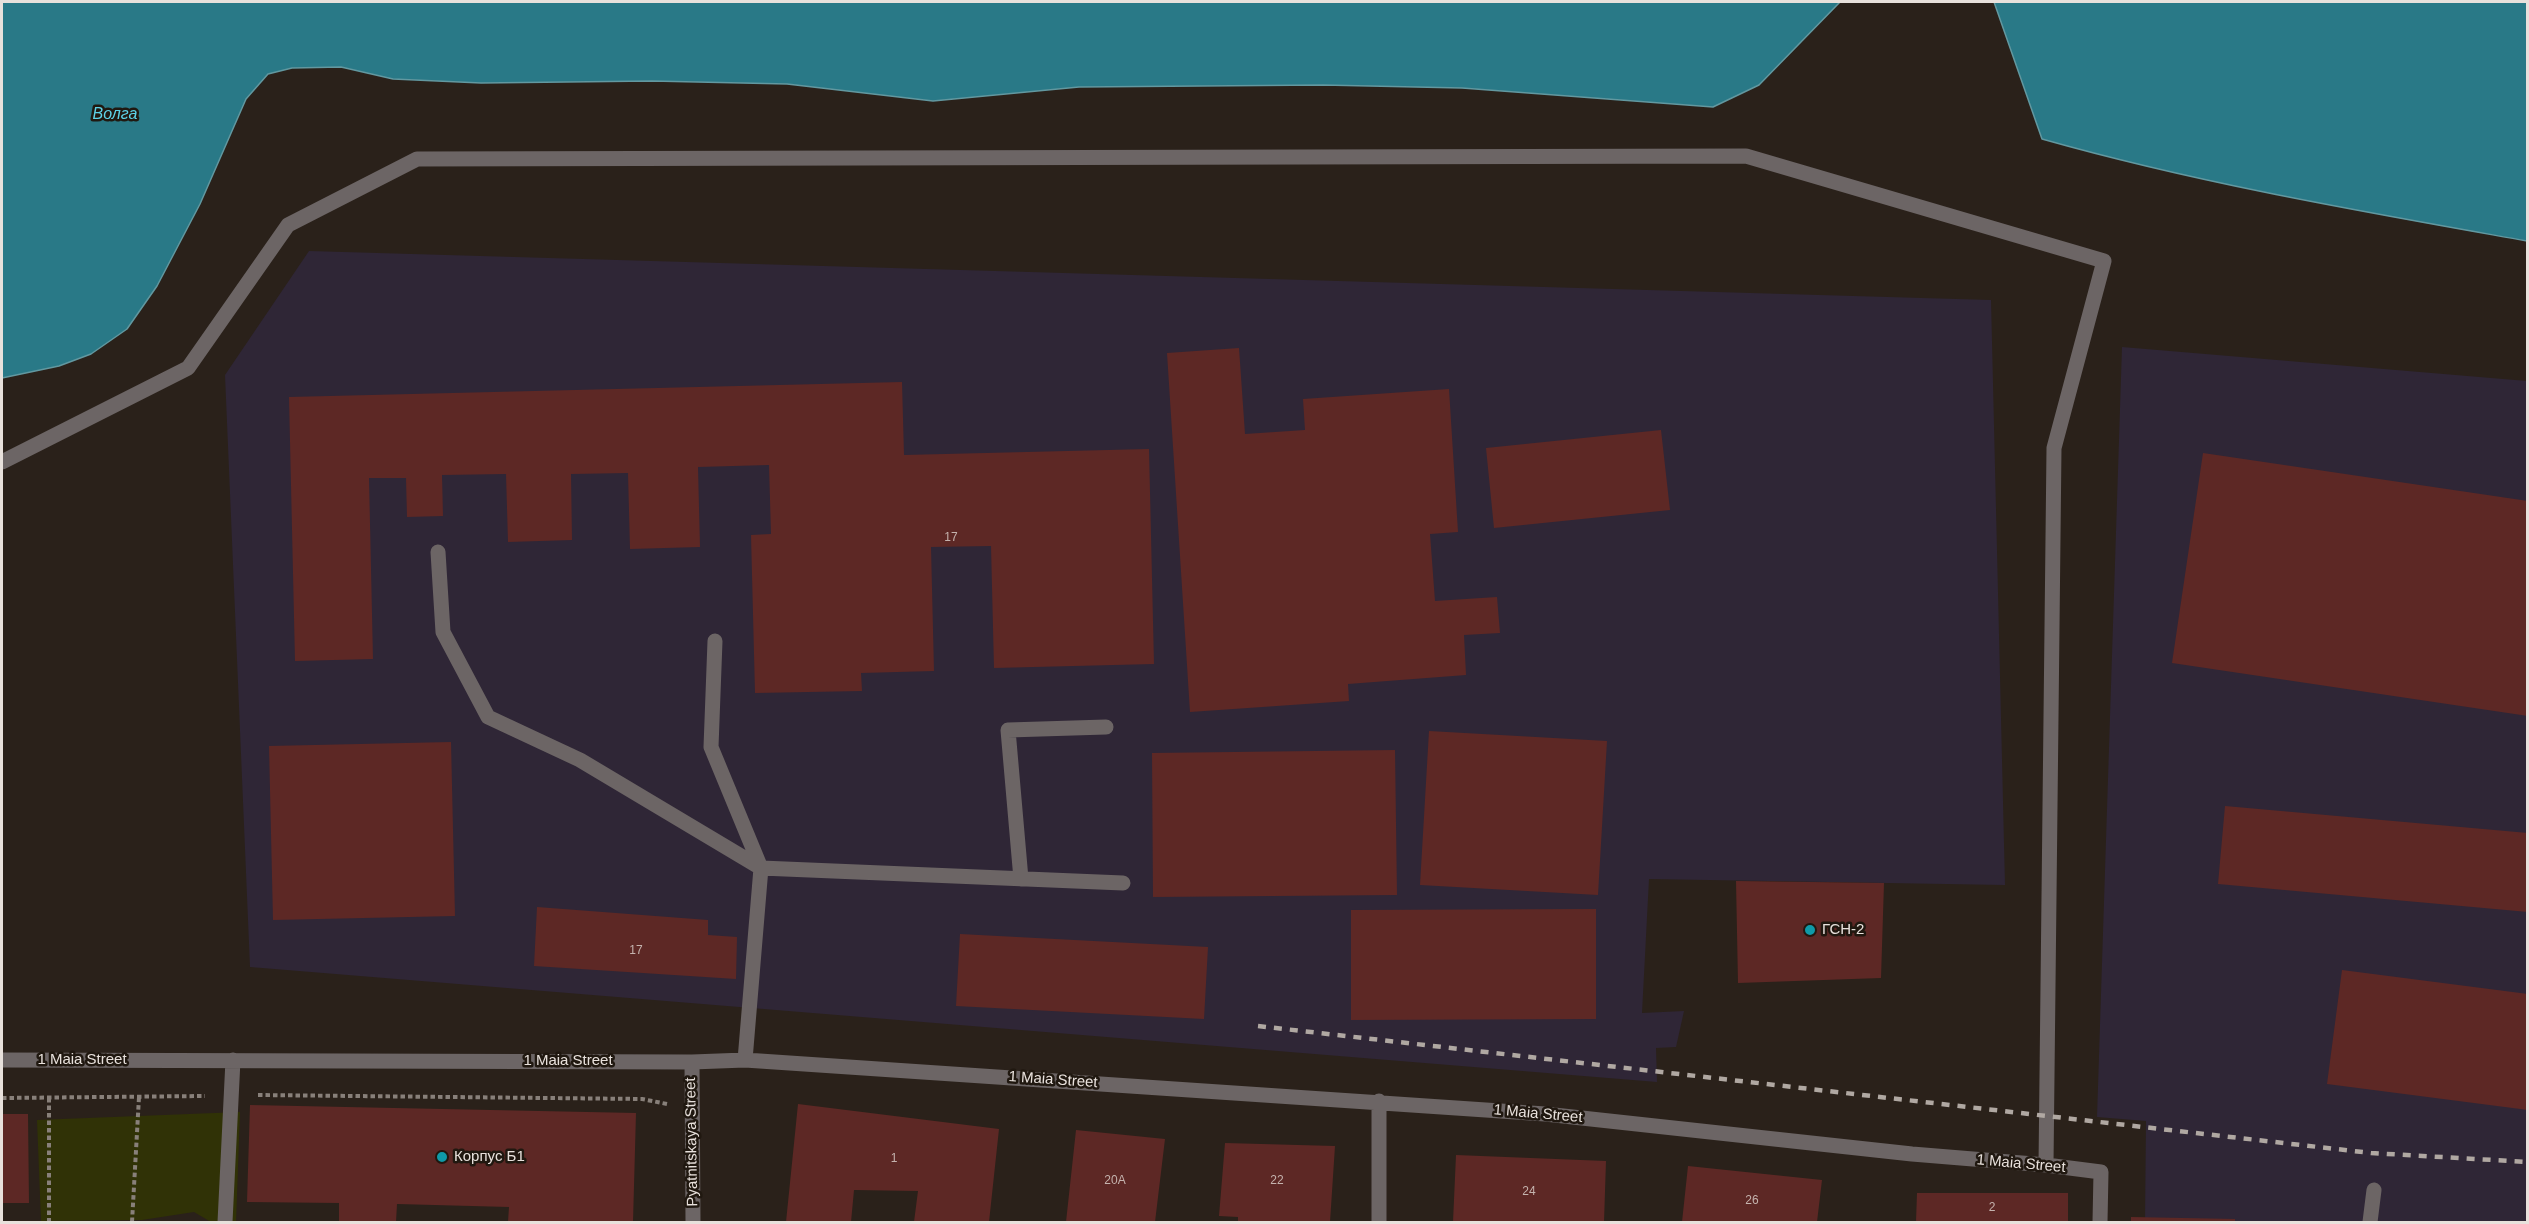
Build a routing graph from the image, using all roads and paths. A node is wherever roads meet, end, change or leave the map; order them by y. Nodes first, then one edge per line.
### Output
1 (2, 462) edge
2 (438, 552) dead end
3 (715, 641) dead end
4 (1106, 727) dead end
5 (761, 868) junction
6 (1021, 879) junction
7 (1123, 883) dead end
8 (2, 1060) edge
9 (233, 1060) junction
10 (745, 1060) junction
11 (692, 1062) junction
12 (232, 1095) junction
13 (139, 1097) junction
14 (2, 1098) edge
15 (49, 1098) junction
16 (1379, 1101) junction
17 (670, 1105) dead end
18 (2046, 1165) junction
19 (2374, 1190) dead end
20 (49, 1222) edge
21 (132, 1222) edge
22 (225, 1222) edge
23 (693, 1222) edge
24 (1379, 1222) edge
25 (2100, 1222) edge
26 (2370, 1222) edge

1 - 18 street
2 - 5 street
3 - 5 street
4 - 6 street
5 - 6 street
5 - 10 street
6 - 7 street
8 - 9 street, 1 Maia Street
9 - 11 street, 1 Maia Street
9 - 12 street
10 - 11 street, 1 Maia Street
10 - 16 street, 1 Maia Street
11 - 23 street, Pyatnitskaya Street
12 - 13 path
12 - 17 path
12 - 22 street
13 - 15 path
13 - 21 path
14 - 15 path
15 - 20 path
16 - 18 street, 1 Maia Street
16 - 24 street
18 - 25 street, 1 Maia Street
19 - 26 street

